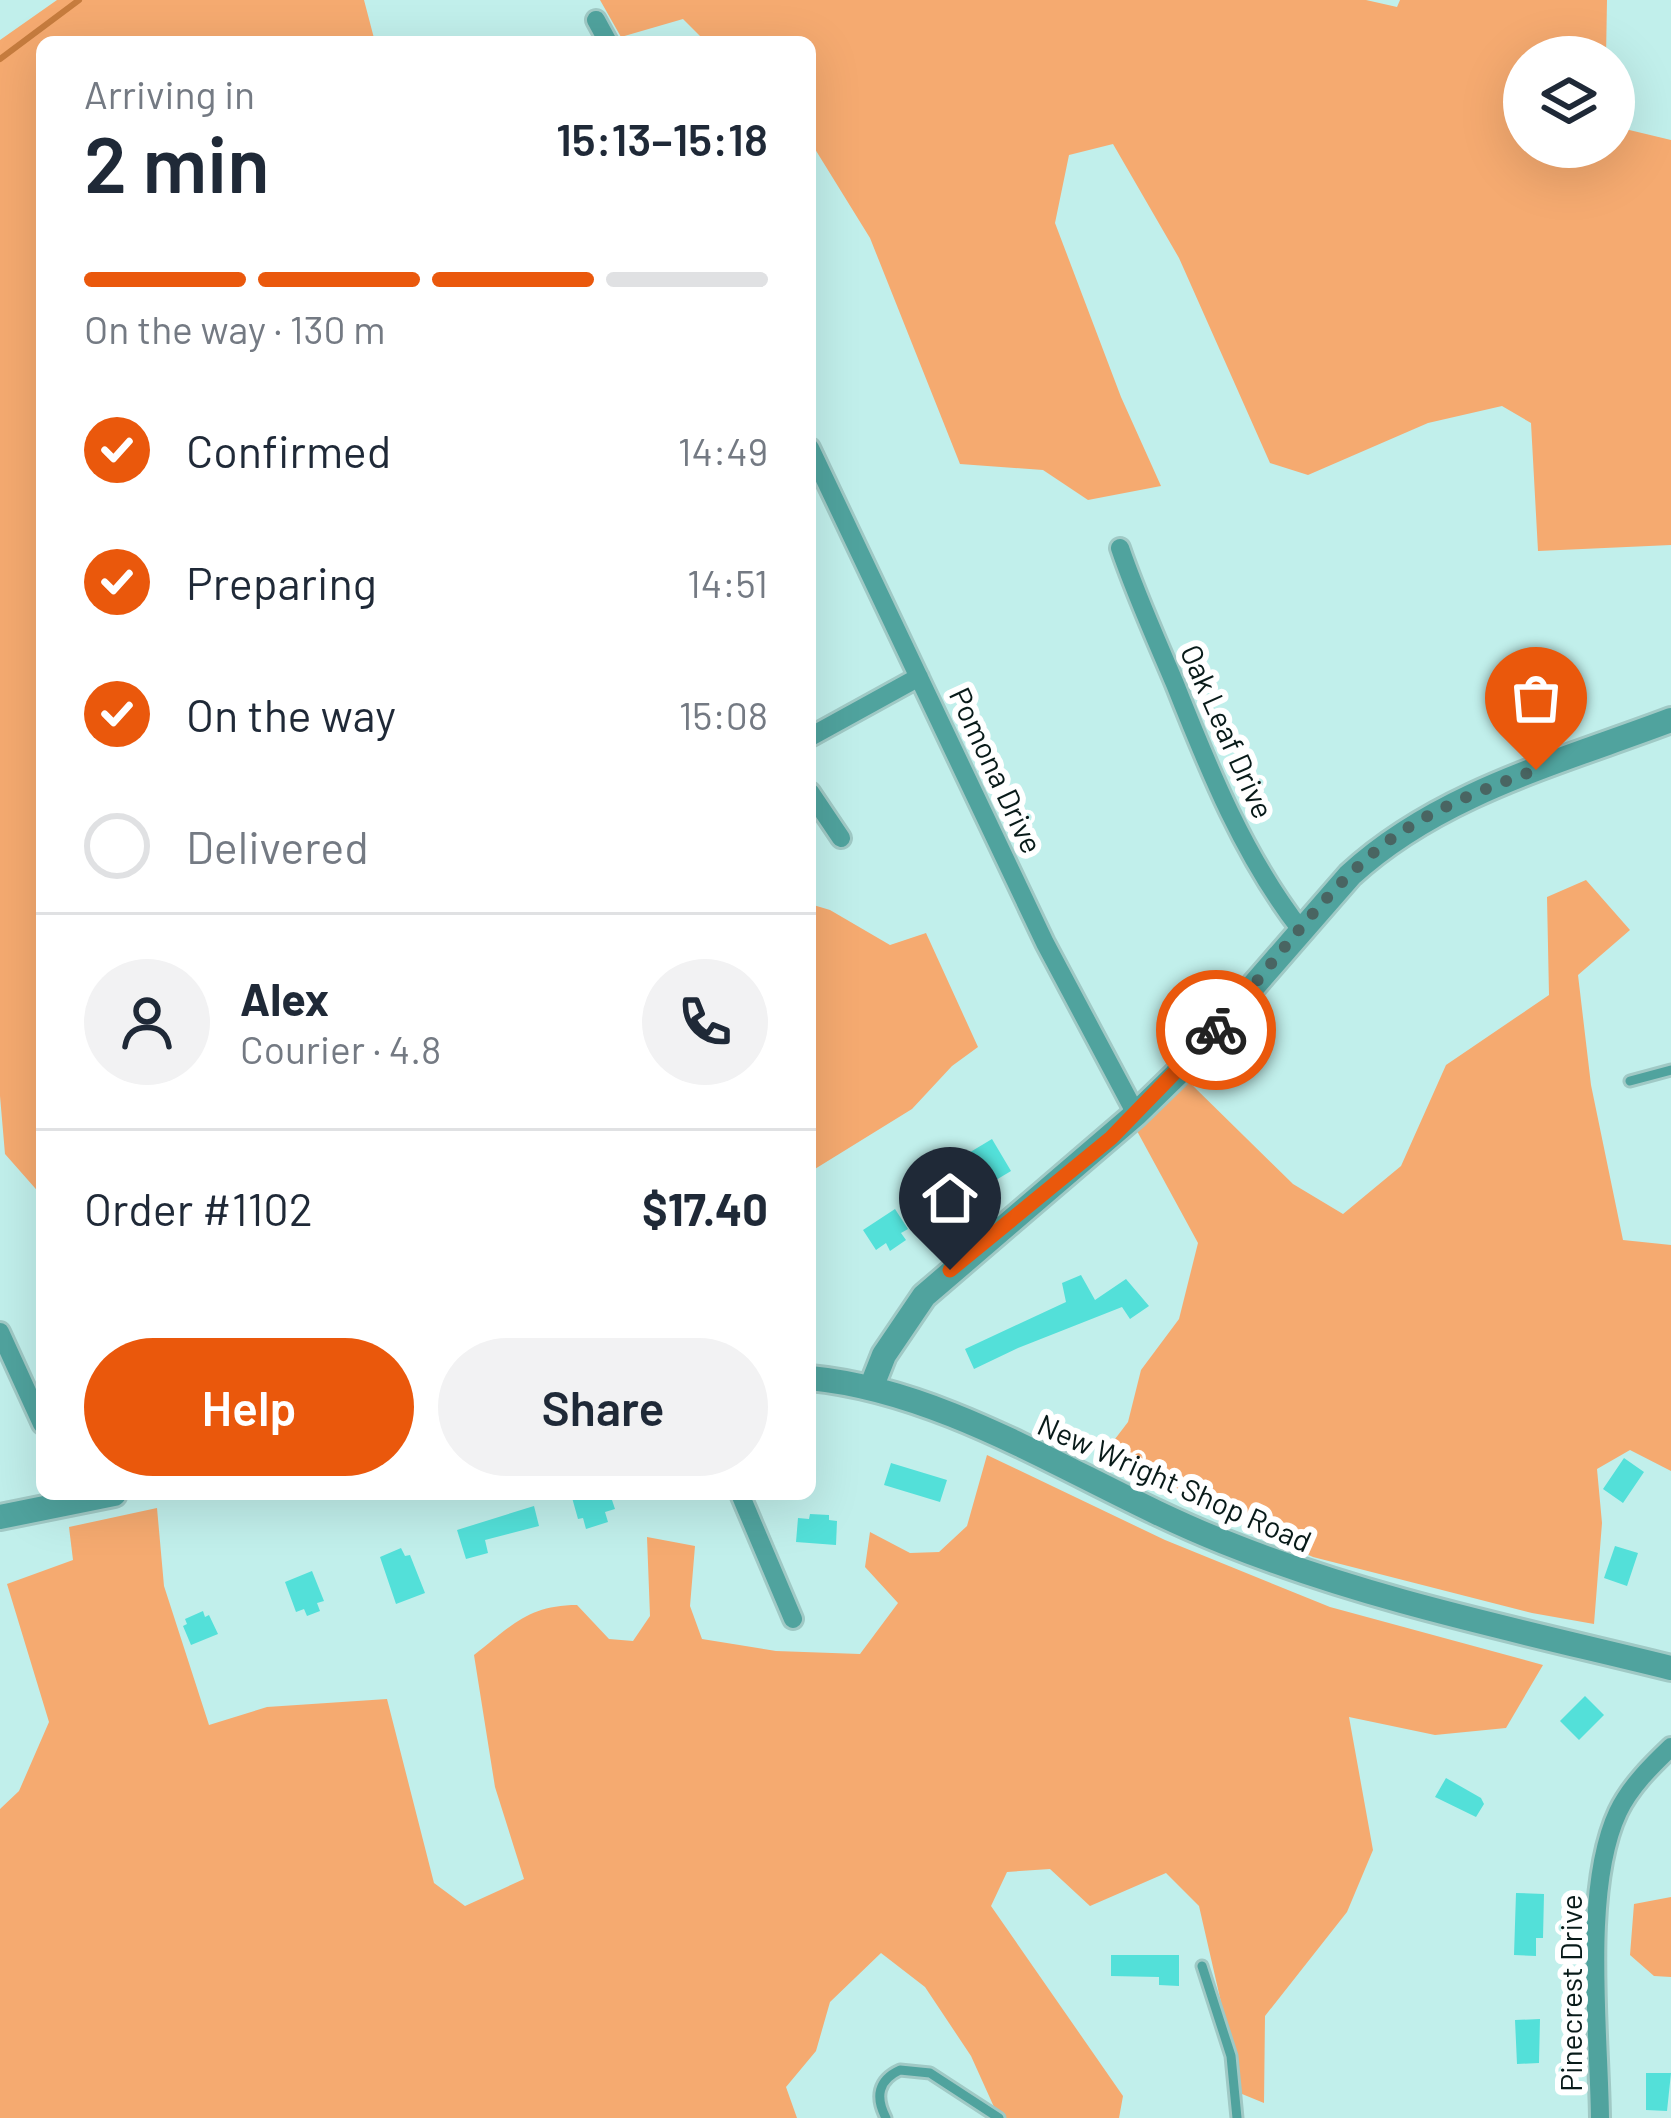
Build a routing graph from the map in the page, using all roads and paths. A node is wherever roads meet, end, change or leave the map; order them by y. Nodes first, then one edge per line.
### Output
1 (596, 20) dead end
2 (605, 36) edge
3 (816, 461) edge
4 (1120, 548) dead end
5 (919, 676) junction
6 (1671, 720) edge
7 (816, 734) edge
8 (816, 801) edge
9 (841, 838) dead end
10 (1300, 930) junction
11 (1671, 1070) edge
12 (1630, 1081) dead end
13 (1136, 1114) junction
14 (0, 1332) edge
15 (816, 1379) edge
16 (871, 1388) junction
17 (36, 1411) edge
18 (65, 1500) edge
19 (743, 1500) edge
20 (0, 1516) edge
21 (793, 1619) dead end
22 (1671, 1668) edge
23 (1671, 1747) edge
24 (1202, 1966) dead end
25 (886, 2118) edge
26 (999, 2118) edge
27 (1238, 2118) edge
28 (1600, 2118) edge

1 - 2 street
3 - 5 street, Pomona Drive
4 - 10 street, Oak Leaf Drive
5 - 7 street
5 - 13 street, Pomona Drive
6 - 10 street
8 - 9 street
10 - 13 street
11 - 12 lane
13 - 16 street
14 - 17 street
15 - 16 street, New Wright Shop Road
16 - 22 street, New Wright Shop Road
18 - 20 street
19 - 21 street
23 - 28 street, Pinecrest Drive
24 - 27 lane
25 - 26 lane

